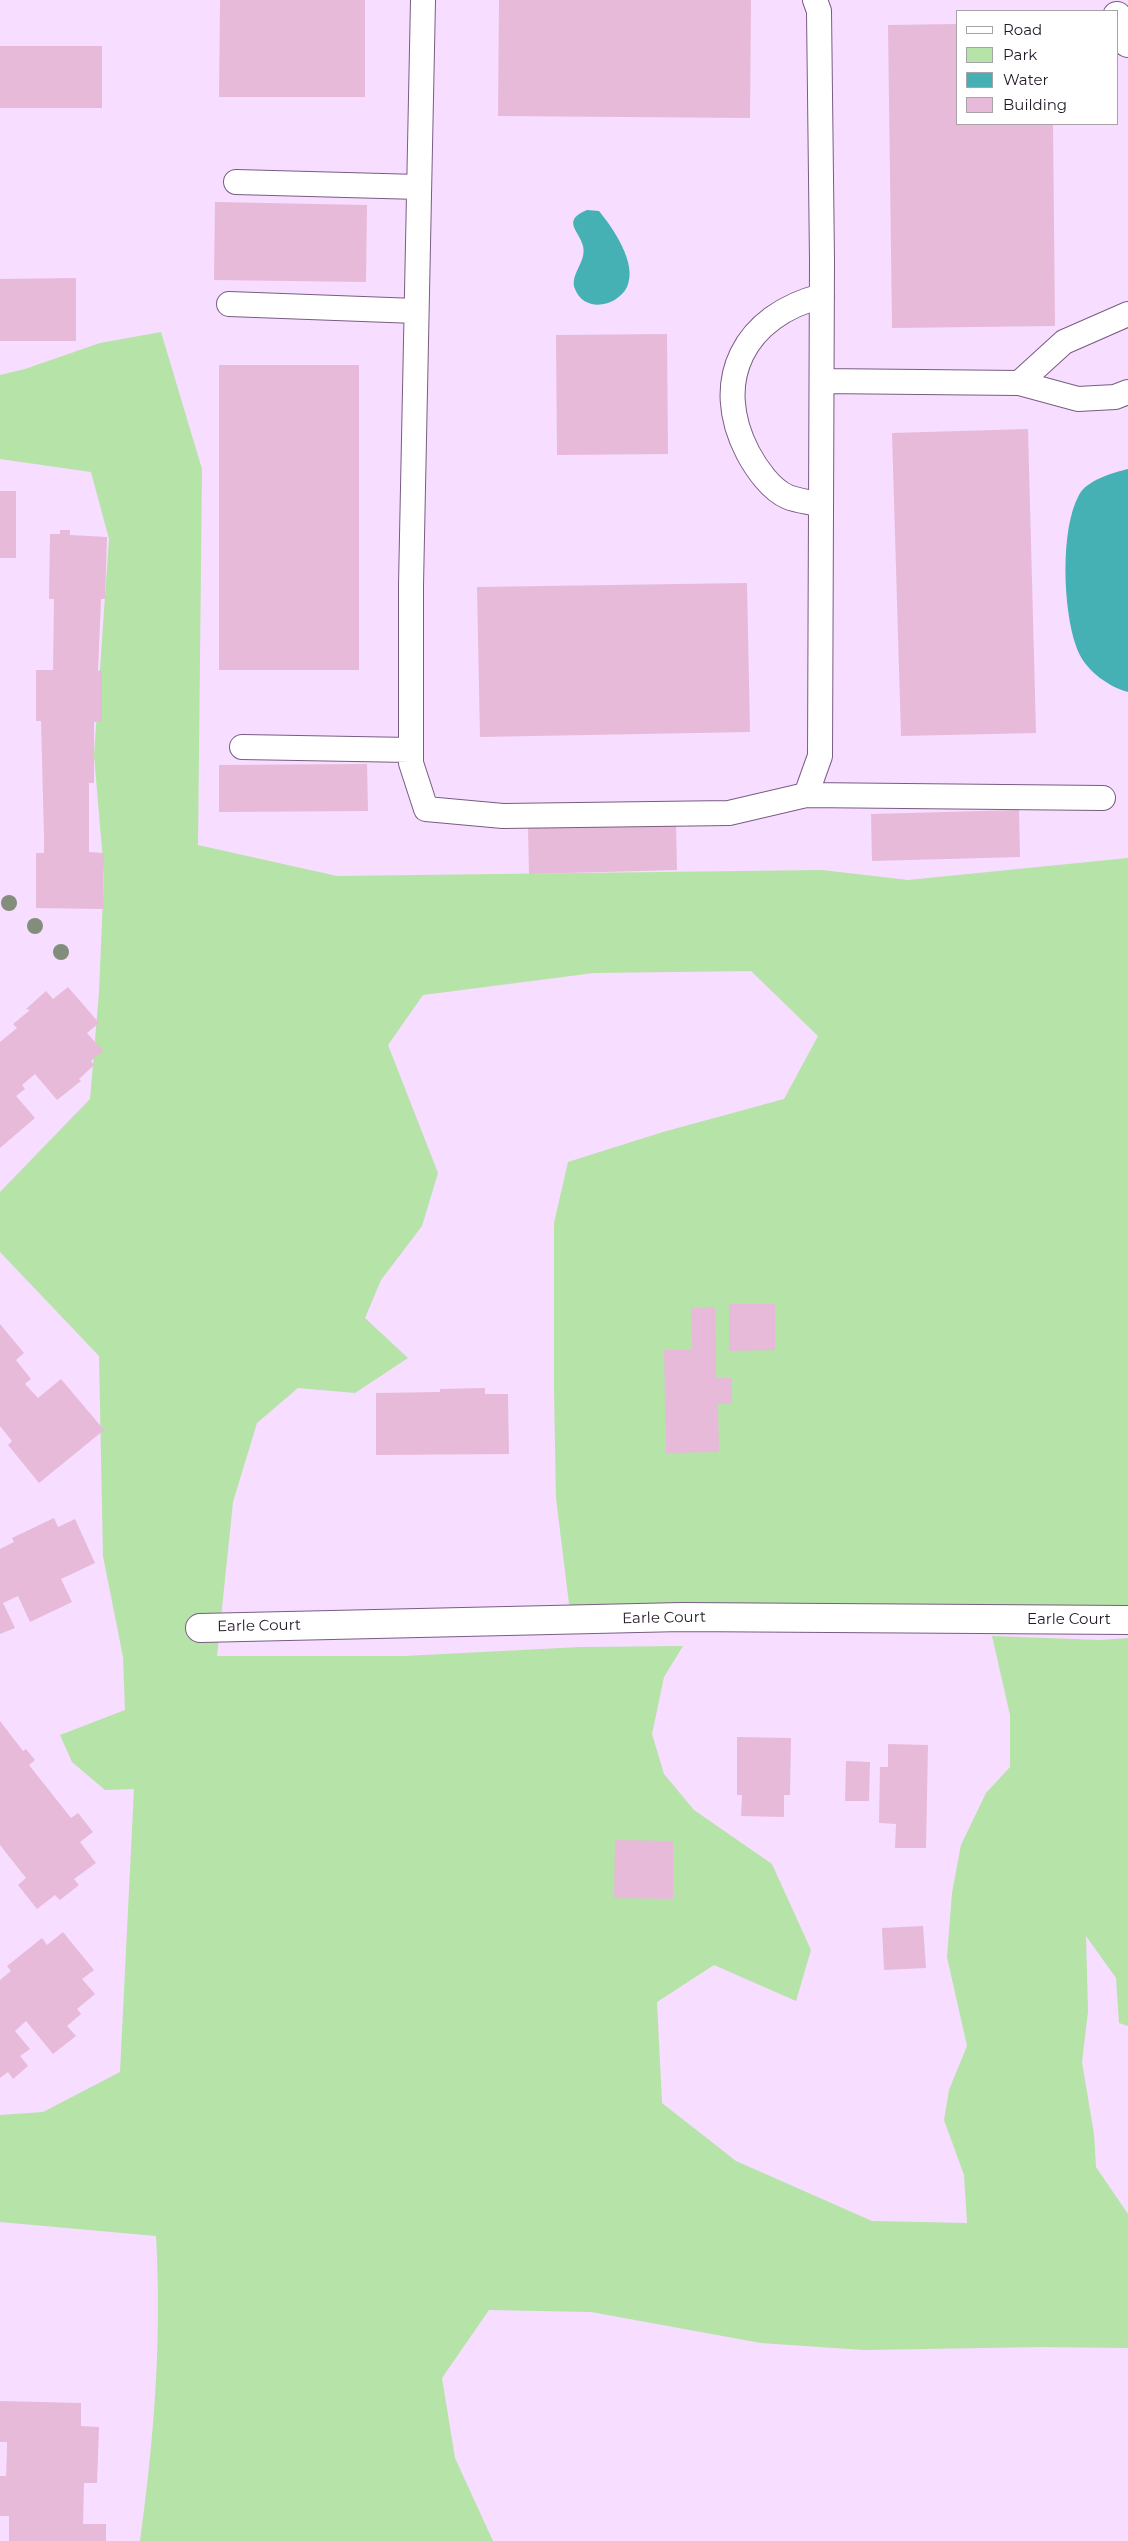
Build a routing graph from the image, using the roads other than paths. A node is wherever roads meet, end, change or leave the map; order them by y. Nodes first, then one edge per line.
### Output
1 (423, 0) edge
2 (815, 0) edge
3 (1118, 18) edge
4 (1128, 43) edge
5 (236, 182) dead end
6 (419, 187) junction
7 (822, 296) junction
8 (230, 304) dead end
9 (416, 312) junction
10 (1128, 314) edge
11 (822, 382) junction
12 (1018, 384) junction
13 (1128, 392) edge
14 (821, 505) junction
15 (242, 747) dead end
16 (410, 750) junction
17 (806, 796) junction
18 (1103, 798) dead end
19 (1128, 1620) edge
20 (200, 1628) dead end

1 - 6 lane
2 - 7 lane
3 - 4 street
5 - 6 lane
6 - 9 lane
7 - 11 lane
7 - 14 lane
8 - 9 lane
9 - 16 lane
10 - 12 lane
11 - 12 lane
11 - 14 lane
12 - 13 lane
14 - 17 lane
15 - 16 lane
16 - 17 lane
17 - 18 lane
19 - 20 street, Earle Court

